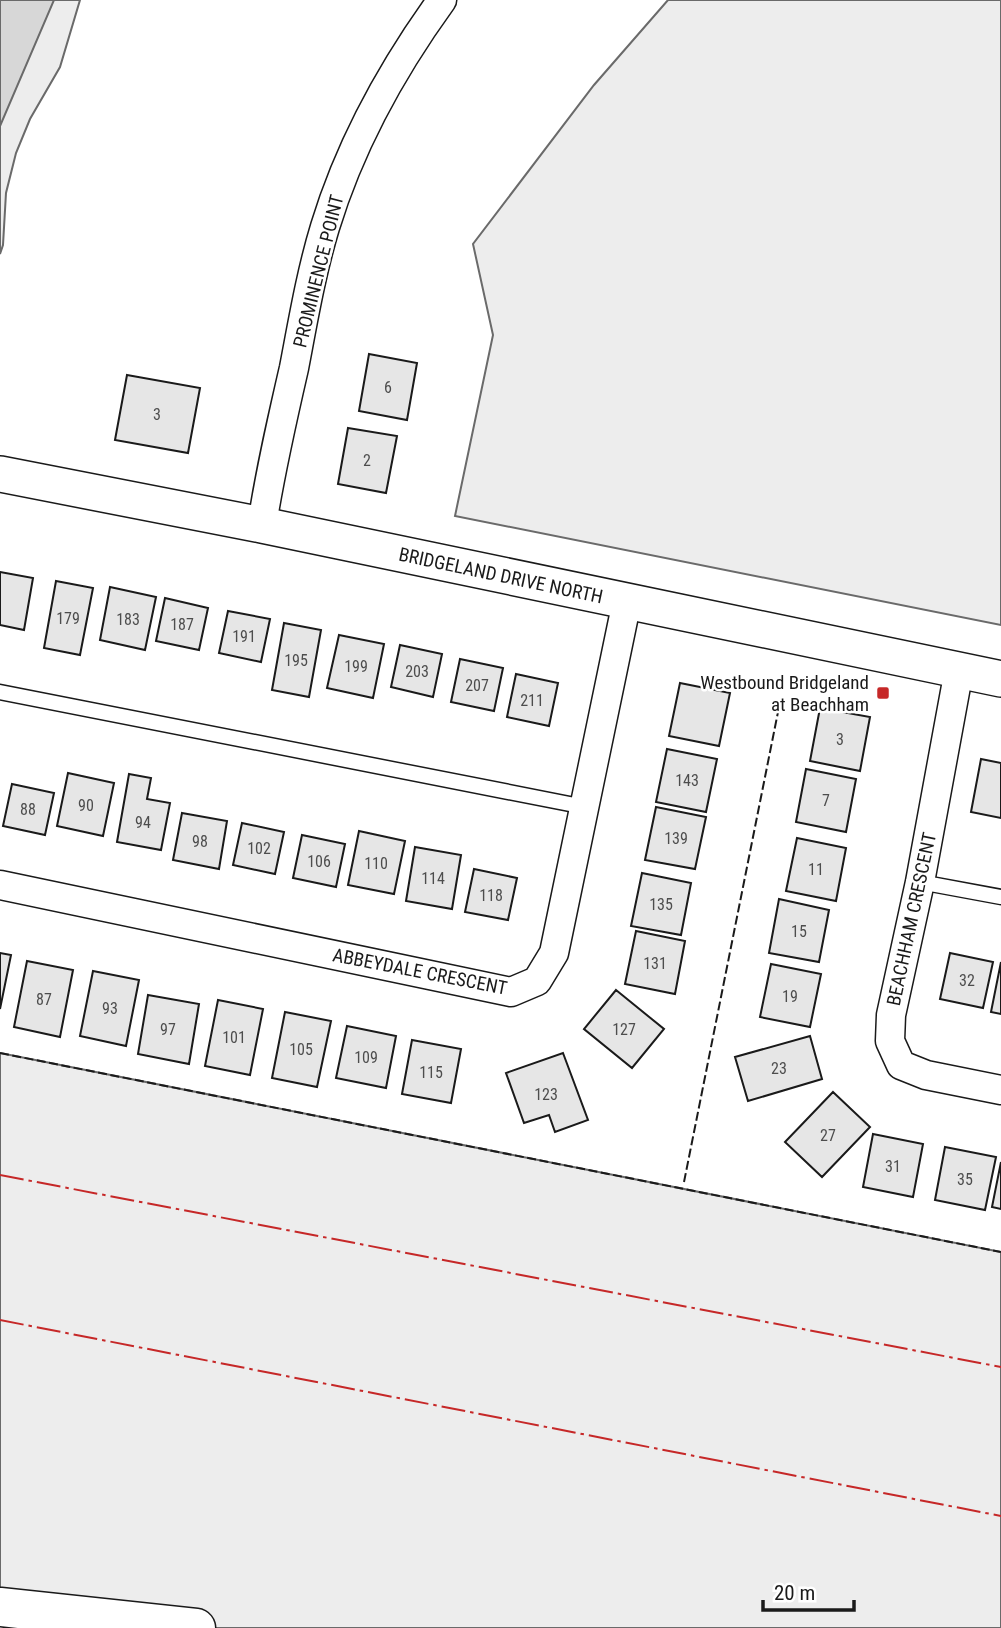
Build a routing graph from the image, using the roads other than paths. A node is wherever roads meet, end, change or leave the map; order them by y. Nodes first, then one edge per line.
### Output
1 (442, 0) edge
2 (0, 474) edge
3 (262, 525) junction
4 (627, 601) junction
5 (959, 670) junction
6 (1001, 679) edge
7 (0, 692) edge
8 (585, 807) junction
9 (920, 882) junction
10 (0, 885) edge
11 (1001, 897) edge
12 (1001, 1090) edge
13 (0, 1607) edge
14 (196, 1628) edge

1 - 3 street, PROMINENCE POINT
2 - 3 street, BRIDGELAND DRIVE NORTH
3 - 4 street, BRIDGELAND DRIVE NORTH
4 - 5 street, BRIDGELAND DRIVE NORTH
4 - 8 street, ABBEYDALE CRESCENT
5 - 6 street, BRIDGELAND DRIVE NORTH
5 - 9 street, BEACHHAM CRESCENT
7 - 8 lane
8 - 10 street, ABBEYDALE CRESCENT
9 - 11 lane
9 - 12 street, BEACHHAM CRESCENT
13 - 14 main road

